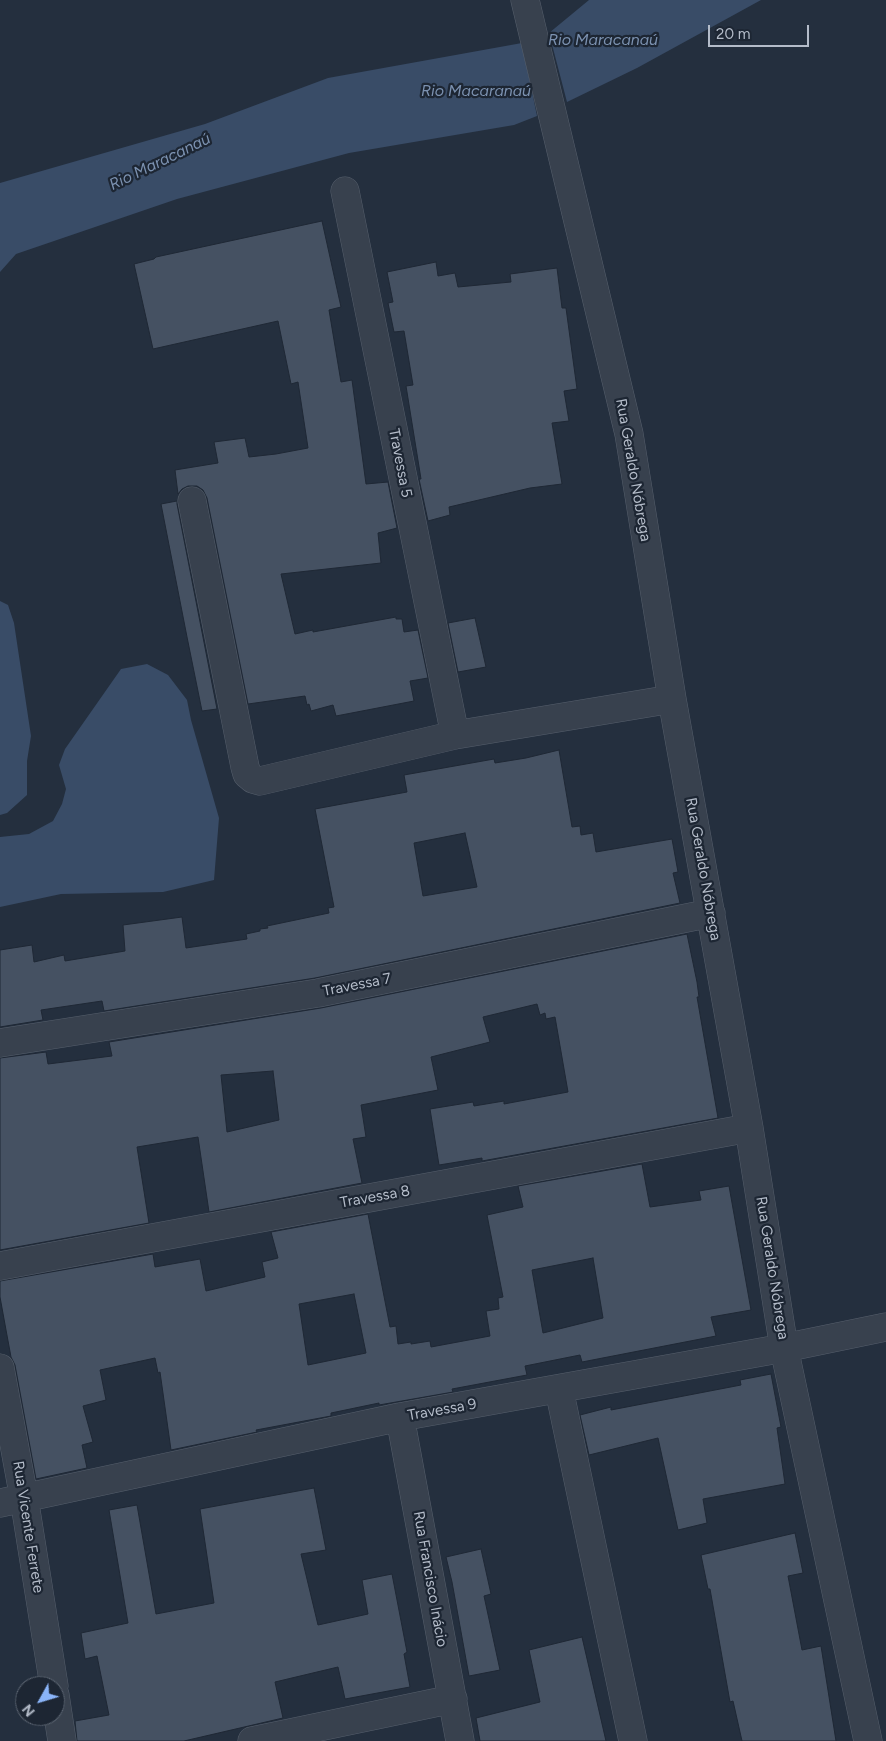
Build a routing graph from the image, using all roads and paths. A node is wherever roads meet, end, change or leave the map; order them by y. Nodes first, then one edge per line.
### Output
1 (525, 0) edge
2 (345, 191) dead end
3 (192, 501) dead end
4 (672, 699) junction
5 (455, 735) junction
6 (710, 913) junction
7 (0, 1042) edge
8 (749, 1128) junction
9 (0, 1266) edge
10 (886, 1327) edge
11 (784, 1348) junction
12 (0, 1368) edge
13 (559, 1389) junction
14 (400, 1417) junction
15 (12, 1501) edge
16 (52, 1676) edge
17 (452, 1699) junction
18 (60, 1726) edge
19 (282, 1738) edge
20 (62, 1741) edge
21 (252, 1741) edge
22 (460, 1741) edge
23 (633, 1741) edge
24 (868, 1741) edge

1 - 4 street, Rua Geraldo Nóbrega
2 - 5 street, Travessa 5
3 - 5 street
4 - 5 street
4 - 6 street, Rua Geraldo Nóbrega
6 - 7 street, Travessa 7
6 - 8 street, Rua Geraldo Nóbrega
8 - 9 street, Travessa 8
8 - 11 street, Rua Geraldo Nóbrega
10 - 11 street, Travessa 9
11 - 13 street, Travessa 9
11 - 24 street, Rua Geraldo Nóbrega
12 - 15 street, Rua Vicente Ferrete
13 - 14 street, Travessa 9
13 - 23 street
14 - 15 street, Travessa 9
14 - 17 street, Rua Francisco Inácio
15 - 16 street, Rua Vicente Ferrete
17 - 19 street
17 - 22 street, Rua Francisco Inácio
18 - 20 street
19 - 21 street

